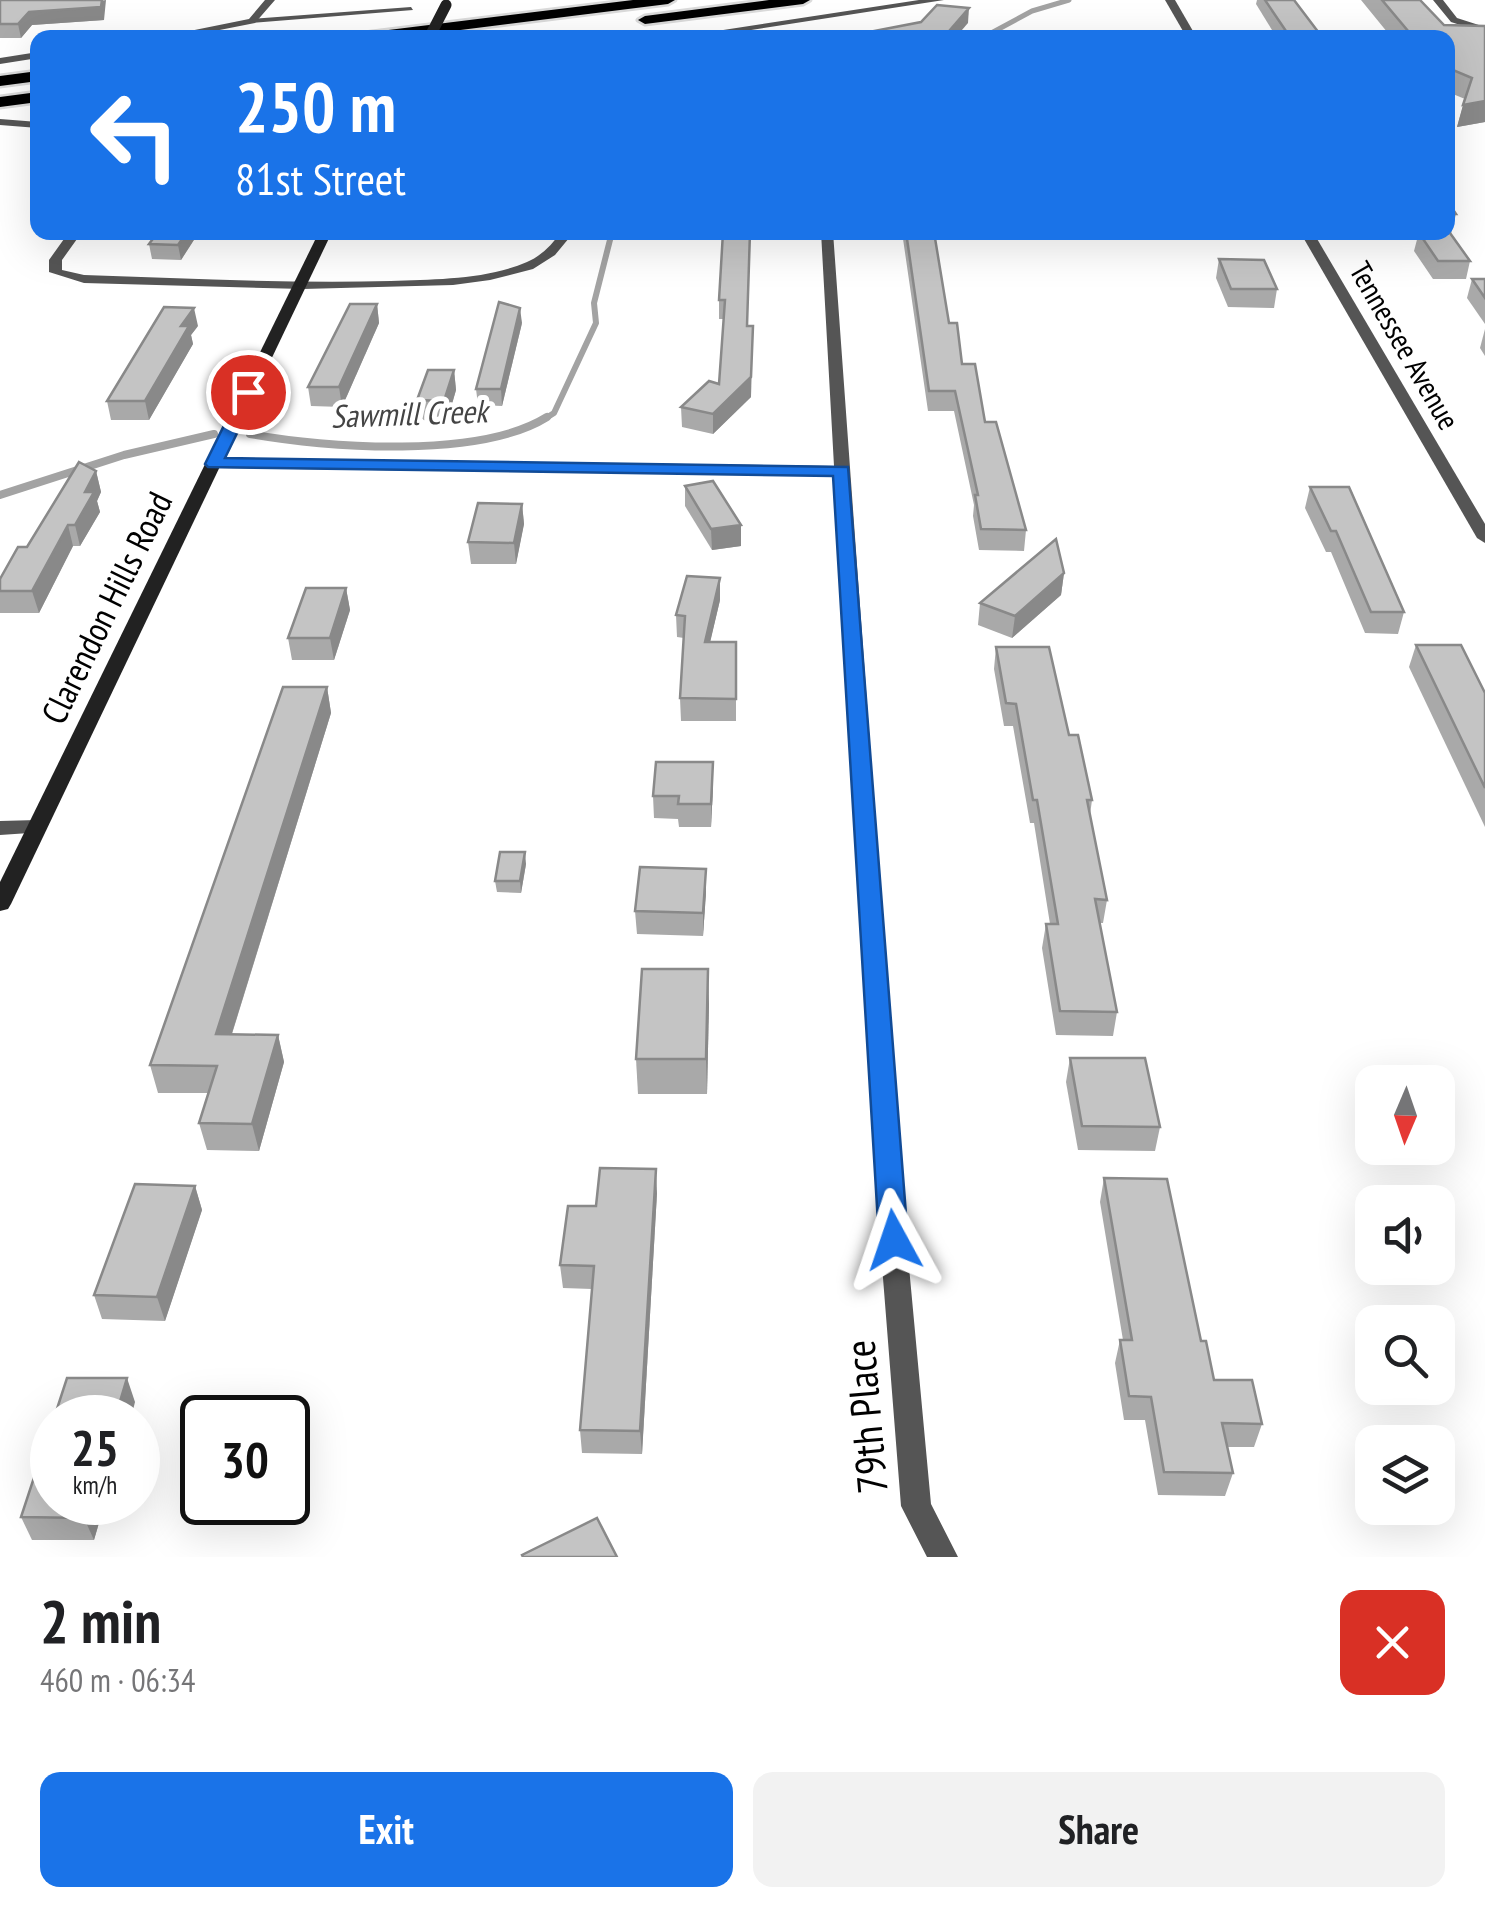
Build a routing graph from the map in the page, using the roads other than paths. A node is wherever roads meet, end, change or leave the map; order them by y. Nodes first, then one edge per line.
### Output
1 (270, 0) edge
2 (668, 0) edge
3 (802, 0) edge
4 (939, 0) edge
5 (1170, 0) edge
6 (1438, 0) edge
7 (447, 2) edge
8 (411, 9) dead end
9 (252, 21) junction
10 (626, 22) dead end
11 (203, 30) edge
12 (422, 30) edge
13 (432, 30) edge
14 (731, 30) edge
15 (1187, 30) edge
16 (1485, 30) edge
17 (30, 56) edge
18 (0, 61) edge
19 (30, 77) edge
20 (0, 80) edge
21 (30, 98) edge
22 (0, 102) edge
23 (0, 122) edge
24 (30, 124) edge
25 (70, 240) edge
26 (322, 240) edge
27 (563, 240) edge
28 (827, 240) edge
29 (1311, 240) edge
30 (300, 286) junction
31 (214, 464) junction
32 (842, 471) junction
33 (1485, 538) edge
34 (0, 828) edge
35 (37, 828) junction
36 (0, 904) edge
37 (943, 1557) edge

1 - 9 street
2 - 12 highway
3 - 10 highway
4 - 14 street
5 - 15 street
6 - 16 street
7 - 13 street, bridge
8 - 9 lane
9 - 11 street
17 - 18 street
19 - 20 highway
21 - 22 highway
23 - 24 street
25 - 30 street
26 - 30 street, Clarendon Hills Road
27 - 30 street
28 - 32 street, 79th Place
29 - 33 street, Tennessee Avenue
30 - 31 street, Clarendon Hills Road
31 - 32 street
31 - 35 street, Clarendon Hills Road
32 - 37 street, 79th Place
34 - 35 street
35 - 36 street, Clarendon Hills Road

